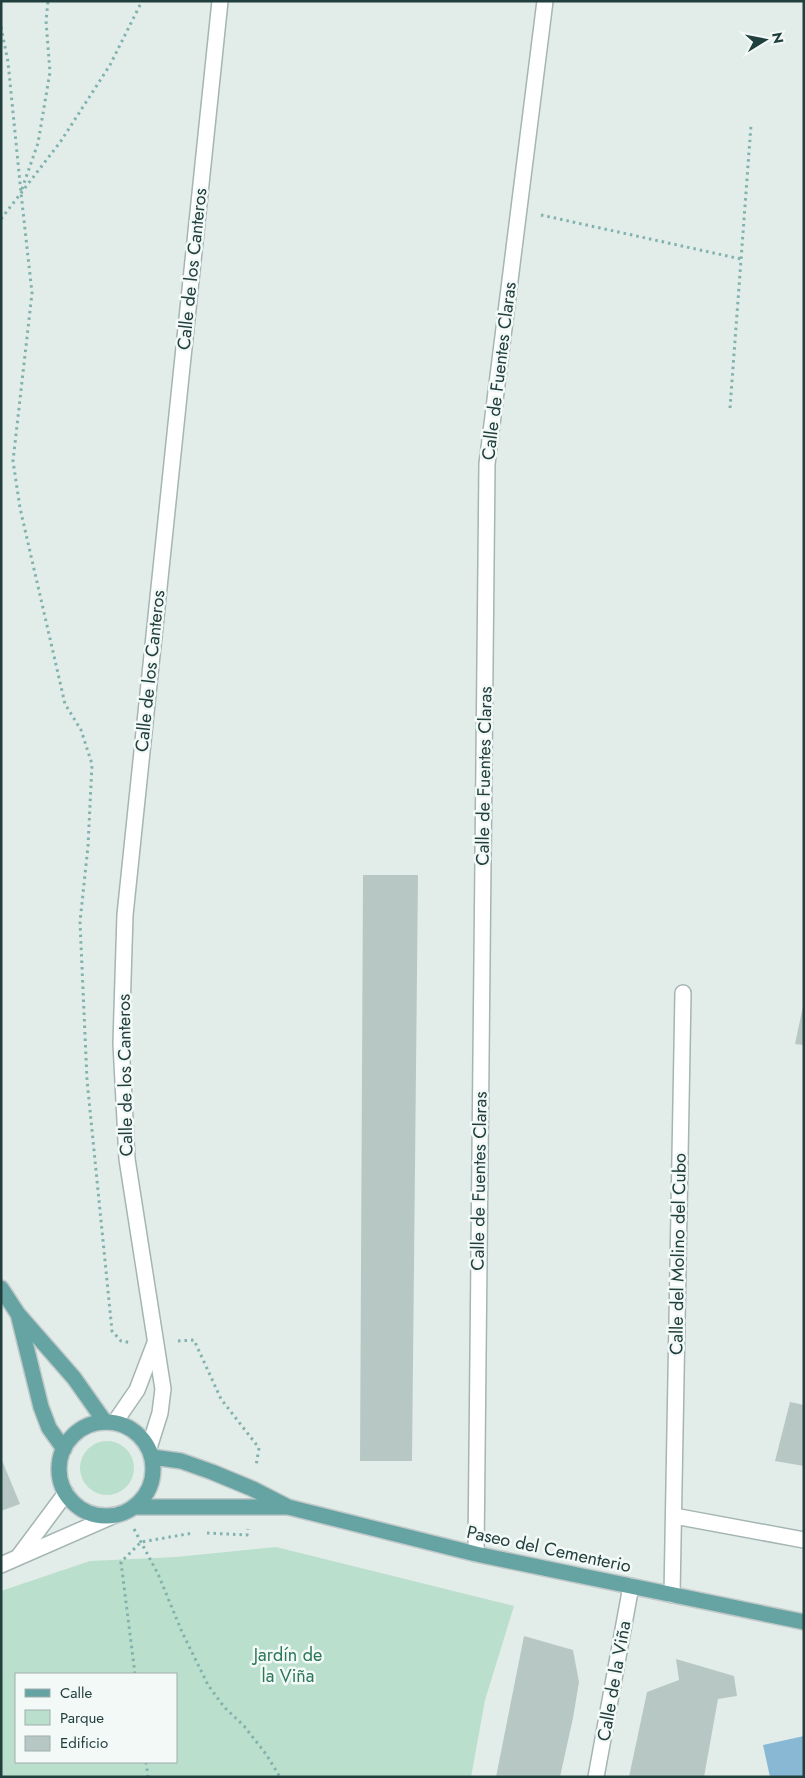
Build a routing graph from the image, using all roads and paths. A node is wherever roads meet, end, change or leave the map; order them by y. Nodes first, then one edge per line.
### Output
1 (48, 1) edge
2 (142, 1) edge
3 (220, 1) edge
4 (545, 1) edge
5 (1, 27) edge
6 (751, 126) dead end
7 (20, 193) junction
8 (518, 210) junction
9 (1, 218) edge
10 (741, 259) junction
11 (730, 408) dead end
12 (683, 993) dead end
13 (1, 1288) edge
14 (18, 1314) junction
15 (156, 1342) junction
16 (110, 1422) junction
17 (64, 1449) junction
18 (150, 1453) junction
19 (253, 1489) junction
20 (66, 1493) junction
21 (251, 1507) junction
22 (288, 1507) junction
23 (125, 1511) junction
24 (674, 1516) junction
25 (196, 1532) dead end
26 (204, 1533) dead end
27 (804, 1540) edge
28 (141, 1542) junction
29 (476, 1554) junction
30 (16, 1559) junction
31 (1, 1565) edge
32 (631, 1586) junction
33 (672, 1595) junction
34 (804, 1622) edge
35 (135, 1673) edge
36 (146, 1763) edge
37 (148, 1777) edge
38 (280, 1777) edge
39 (596, 1777) edge

1 - 7 path
2 - 7 path
3 - 15 street, Calle de los Canteros
4 - 8 street, Calle de Fuentes Claras
5 - 7 path
6 - 10 path
7 - 9 path
7 - 15 path
8 - 10 path
8 - 29 street, Calle de Fuentes Claras
10 - 11 path
12 - 24 street, Calle del Molino del Cubo
13 - 14 main road
14 - 16 main road
14 - 17 main road
15 - 16 street
15 - 18 street, Calle de los Canteros
15 - 19 path
16 - 17 main road
16 - 18 main road
17 - 20 main road
18 - 19 main road, Paseo del Cementerio
18 - 23 main road
19 - 22 main road, Paseo del Cementerio
20 - 23 main road
20 - 30 street
21 - 22 main road, Paseo del Cementerio
21 - 23 main road, Paseo del Cementerio
21 - 26 path
22 - 29 main road, Paseo del Cementerio
23 - 28 path
23 - 30 street, Paseo del Cementerio
24 - 27 street
24 - 33 street, Calle del Molino del Cubo
25 - 28 path
28 - 35 path
28 - 38 path
29 - 32 main road, Paseo del Cementerio
30 - 31 street, Paseo del Cementerio
32 - 33 main road, Paseo del Cementerio
32 - 39 street, Calle de la Viña
33 - 34 main road, Paseo del Cementerio
36 - 37 path

